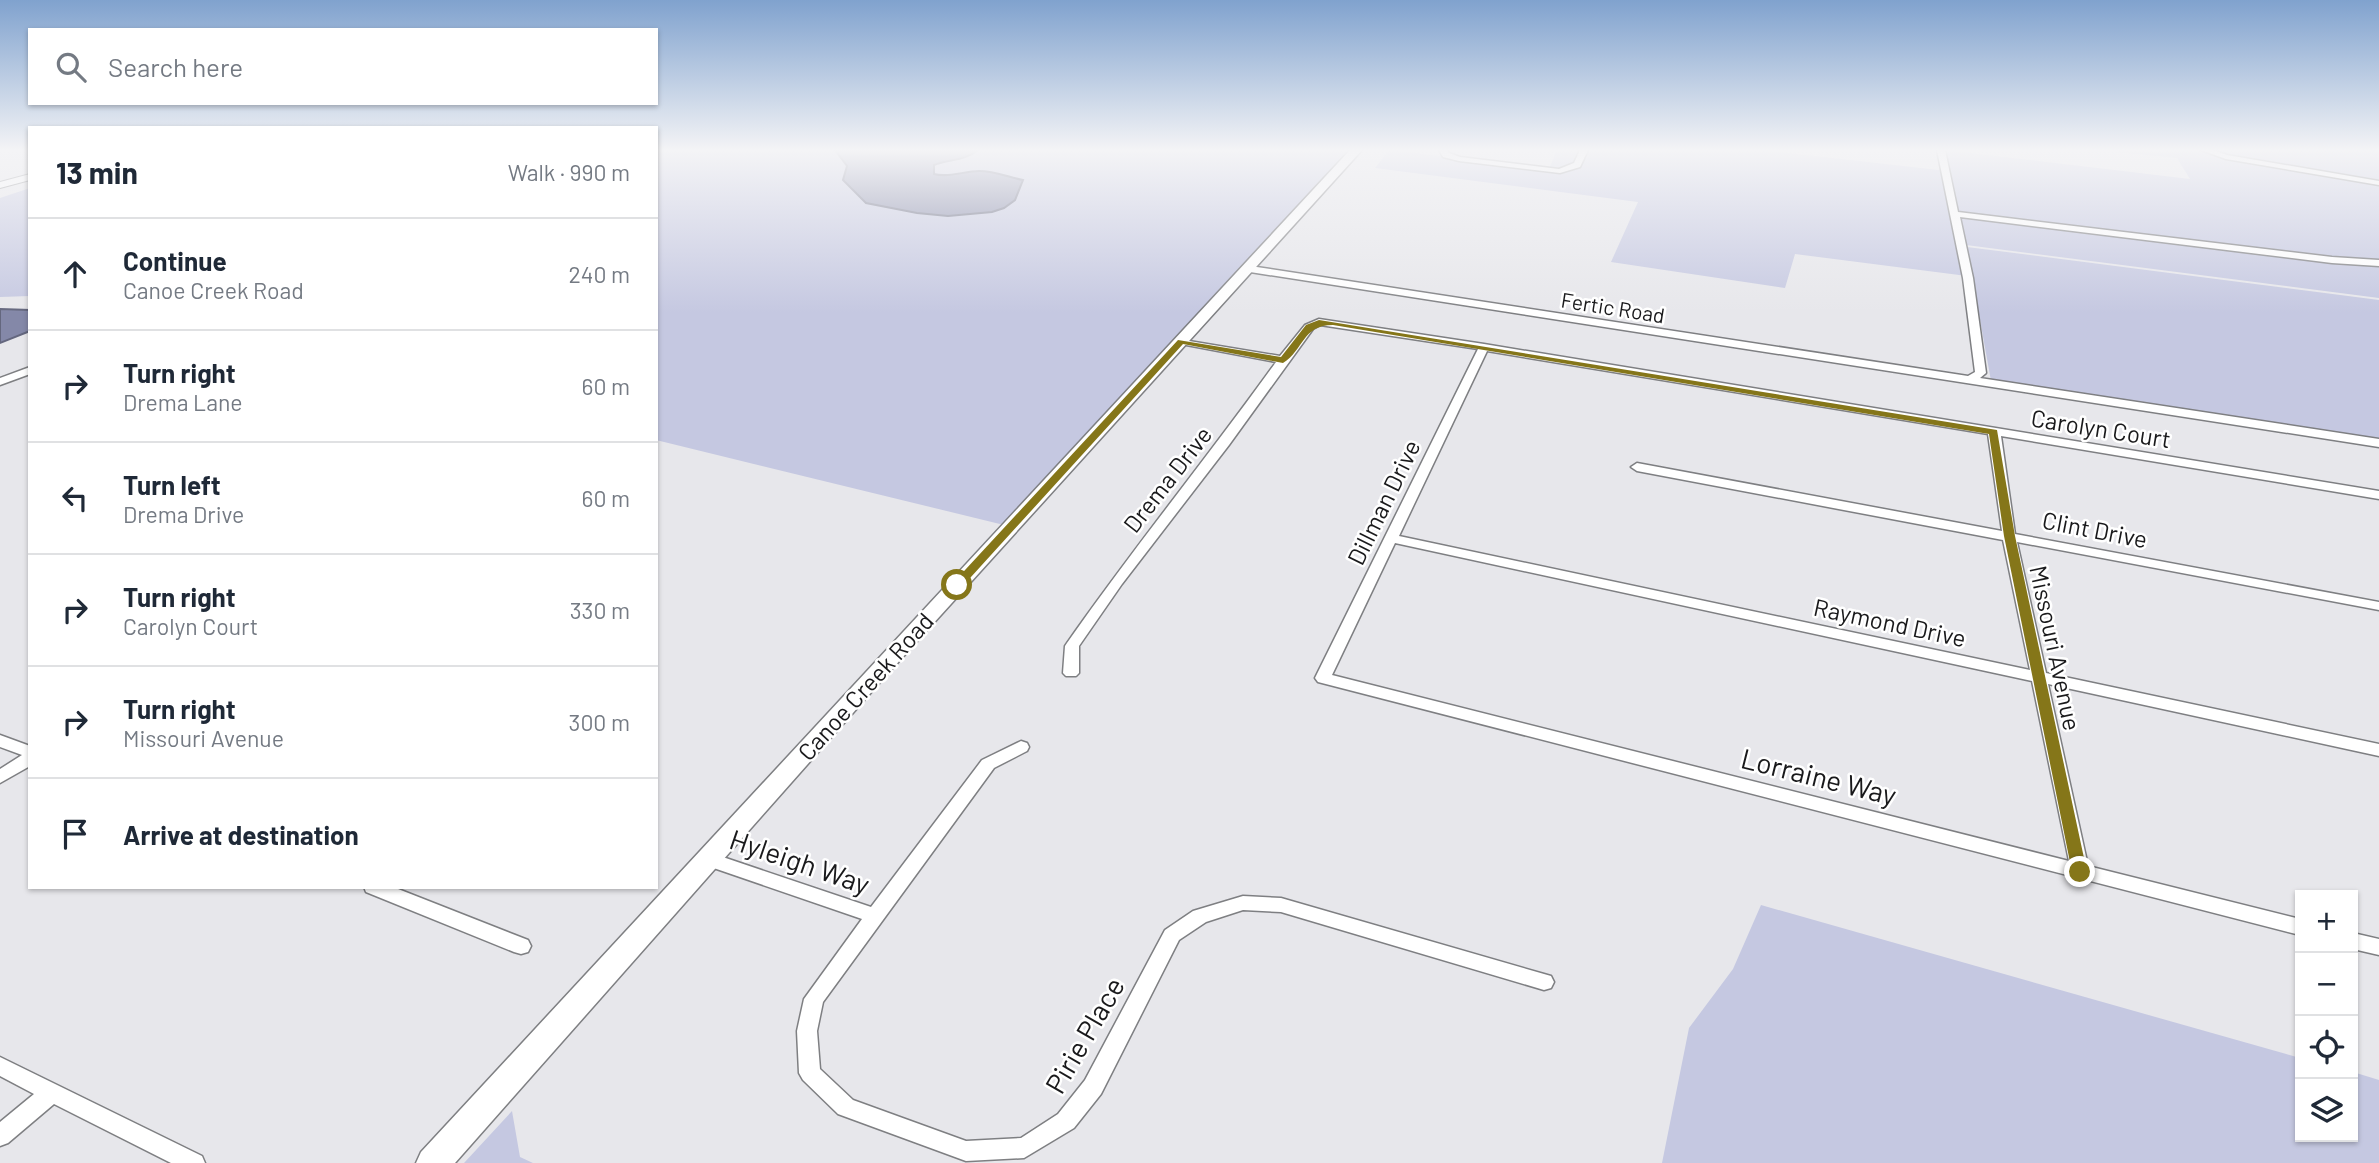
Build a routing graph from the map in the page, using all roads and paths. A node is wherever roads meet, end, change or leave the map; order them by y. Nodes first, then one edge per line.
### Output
1 (1308, 204) edge
2 (1951, 204) edge
3 (1953, 214) junction
4 (2379, 263) edge
5 (1250, 269) junction
6 (1319, 322) joint
7 (1181, 341) junction
8 (1484, 347) junction
9 (1283, 360) junction
10 (28, 371) edge
11 (1972, 378) junction
12 (0, 382) edge
13 (1994, 432) junction
14 (2379, 443) edge
15 (1637, 467) dead end
16 (2379, 495) edge
17 (2009, 536) junction
18 (1391, 538) junction
19 (2379, 606) edge
20 (1072, 673) dead end
21 (1324, 678) joint
22 (2038, 678) junction
23 (0, 741) edge
24 (1021, 747) dead end
25 (2379, 750) edge
26 (28, 751) edge
27 (28, 759) edge
28 (0, 777) edge
29 (708, 859) junction
30 (2080, 872) junction
31 (378, 889) edge
32 (874, 916) junction
33 (2295, 926) edge
34 (2358, 942) edge
35 (521, 946) dead end
36 (2379, 947) edge
37 (1544, 982) dead end
38 (0, 1066) edge
39 (52, 1092) junction
40 (0, 1136) edge
41 (194, 1163) edge
42 (433, 1163) edge

1 - 5 main road, Canoe Creek Road
2 - 3 street
3 - 4 street
3 - 11 street
5 - 7 main road, Canoe Creek Road
5 - 11 street, Fertic Road
6 - 8 street, Carolyn Court
6 - 9 street, Drema Drive
7 - 9 street
7 - 29 main road, Canoe Creek Road
8 - 13 street, Carolyn Court
8 - 18 street, Dillman Drive
9 - 20 street, Drema Drive
10 - 12 street
11 - 14 street, Fertic Road
13 - 16 street, Carolyn Court
13 - 17 street, Missouri Avenue
15 - 17 street, Clint Drive
17 - 19 street, Clint Drive
17 - 22 street, Missouri Avenue
18 - 21 street, Dillman Drive
18 - 22 street, Raymond Drive
21 - 30 street, Lorraine Way
22 - 25 street, Raymond Drive
22 - 30 street, Missouri Avenue
23 - 26 street
24 - 32 street, Pirie Place
27 - 28 street
29 - 32 street, Hyleigh Way
29 - 42 main road, Canoe Creek Road
30 - 33 street, Lorraine Way
31 - 35 street
32 - 37 street, Pirie Place
34 - 36 street
38 - 39 street
39 - 40 street
39 - 41 street

